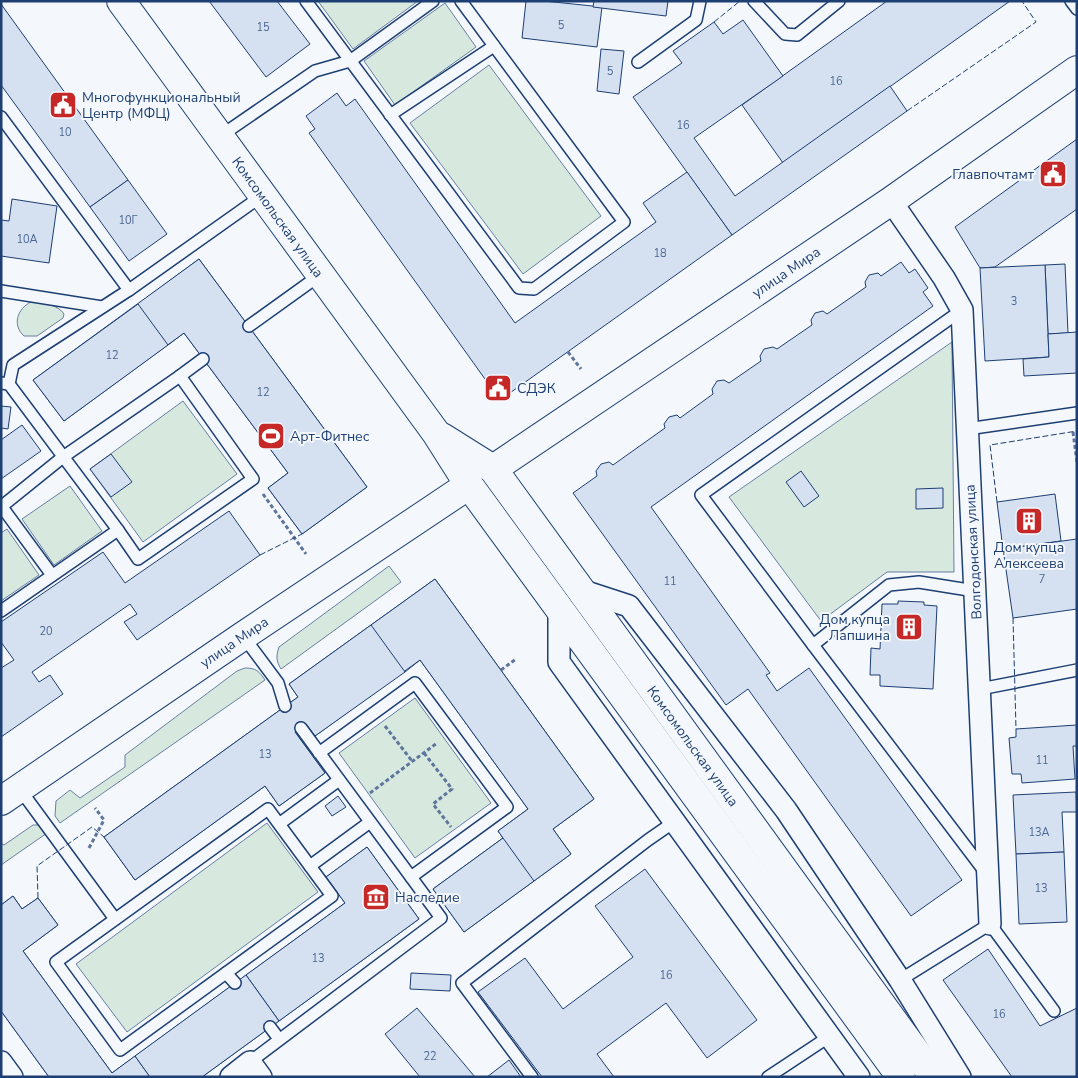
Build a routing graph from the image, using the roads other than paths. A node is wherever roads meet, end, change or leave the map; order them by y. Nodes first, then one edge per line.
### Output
1 (121, 1) edge
2 (306, 1) edge
3 (433, 1) edge
4 (460, 1) edge
5 (700, 1) edge
6 (754, 1) edge
7 (839, 1) edge
8 (1071, 1) edge
9 (1077, 9) edge
10 (494, 46) junction
11 (350, 61) junction
12 (638, 62) dead end
13 (1077, 70) edge
14 (390, 115) junction
15 (1, 116) edge
16 (219, 137) junction
17 (263, 196) junction
18 (891, 201) junction
19 (320, 275) junction
20 (129, 290) junction
21 (1, 291) edge
22 (102, 307) junction
23 (962, 310) junction
24 (249, 326) dead end
25 (203, 359) dead end
26 (180, 376) junction
27 (5, 383) edge
28 (1074, 413) edge
29 (967, 429) junction
30 (436, 433) junction
31 (63, 457) junction
32 (493, 469) junction
33 (468, 485) junction
34 (2, 507) edge
35 (118, 530) junction
36 (52, 576) junction
37 (580, 590) junction
38 (975, 591) junction
39 (559, 608) junction
40 (1, 611) edge
41 (243, 636) junction
42 (812, 645) junction
43 (1077, 670) edge
44 (980, 689) junction
45 (285, 706) dead end
46 (301, 728) dead end
47 (319, 753) junction
48 (339, 780) junction
49 (10, 795) edge
50 (370, 822) junction
51 (674, 822) junction
52 (279, 824) junction
53 (310, 866) junction
54 (988, 875) junction
55 (411, 877) junction
56 (115, 919) junction
57 (990, 924) junction
58 (226, 973) junction
59 (900, 980) junction
60 (235, 984) dead end
61 (1054, 1011) dead end
62 (270, 1027) dead end
63 (830, 1036) junction
64 (279, 1039) junction
65 (1, 1062) edge
66 (255, 1069) edge
67 (12, 1077) edge
68 (231, 1077) edge
69 (532, 1077) edge
70 (768, 1077) edge
71 (859, 1077) edge
72 (901, 1077) edge
73 (934, 1077) edge
74 (960, 1077) edge

1 - 16 main road, Комсомольская улица
2 - 11 lane
3 - 11 lane
4 - 10 lane
5 - 12 lane
6 - 7 lane
8 - 9 lane
10 - 14 lane
10 - 14 lane
11 - 14 lane
11 - 16 lane
13 - 18 main road, улица Мира
15 - 20 lane
16 - 17 main road, Комсомольская улица
17 - 19 main road, Комсомольская улица
17 - 20 lane
18 - 23 street, Волгодонская улица
18 - 32 main road, улица Мира
19 - 24 lane
19 - 30 main road, Комсомольская улица
20 - 22 lane
21 - 22 lane
22 - 27 lane
23 - 29 street, Волгодонская улица
23 - 42 lane
25 - 26 lane
26 - 31 lane
26 - 35 lane
27 - 31 lane
28 - 29 lane
29 - 38 street, Волгодонская улица
30 - 32 main road, Комсомольская улица
30 - 33 main road, Комсомольская улица
31 - 34 lane
31 - 35 lane
32 - 37 main road, Комсомольская улица
33 - 39 main road, Комсомольская улица
33 - 41 main road, улица Мира
34 - 36 lane
35 - 36 lane
36 - 40 lane
37 - 59 street
37 - 73 main road, Комсомольская улица
38 - 42 lane
38 - 44 street, Волгодонская улица
39 - 51 street
39 - 72 main road, Комсомольская улица
41 - 45 lane
41 - 49 main road, улица Мира
42 - 54 lane
43 - 44 lane
44 - 54 street, Волгодонская улица
46 - 47 lane
47 - 48 lane
47 - 55 lane
48 - 50 lane
48 - 52 lane
49 - 56 lane
50 - 53 lane
50 - 55 lane
51 - 63 street
51 - 69 lane
52 - 53 lane
52 - 56 lane
53 - 58 lane
54 - 57 street, Волгодонская улица
55 - 64 lane
56 - 58 lane
57 - 59 lane
57 - 61 lane
58 - 60 lane
59 - 74 street
62 - 64 lane
63 - 70 lane
63 - 71 street
64 - 66 lane
65 - 67 street
66 - 68 street

